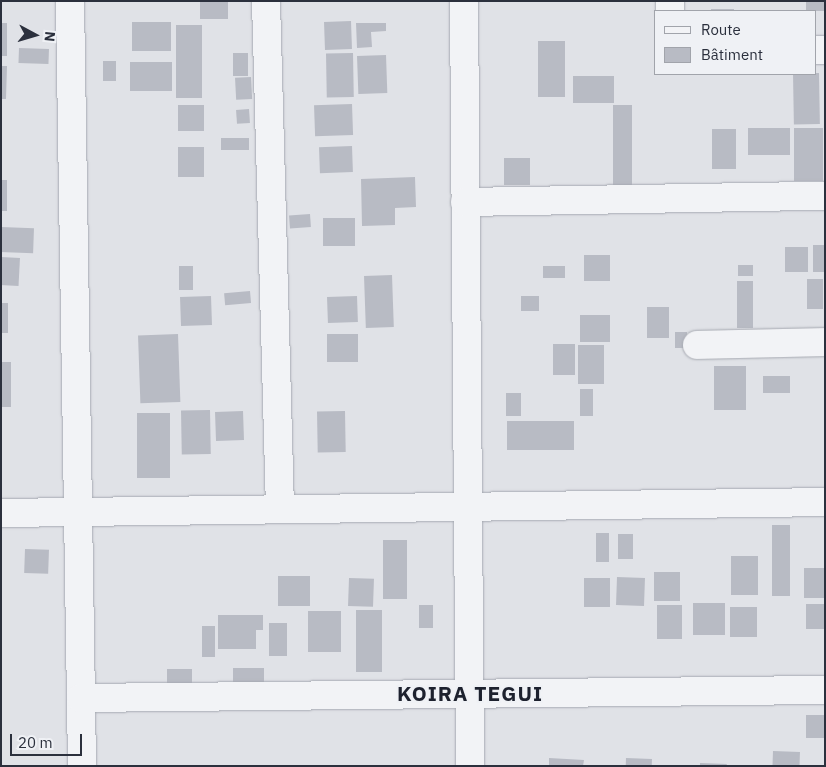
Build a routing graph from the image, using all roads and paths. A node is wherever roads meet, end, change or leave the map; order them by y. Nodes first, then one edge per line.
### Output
1 (70, 1) edge
2 (266, 1) edge
3 (464, 1) edge
4 (825, 196) edge
5 (465, 202) junction
6 (825, 342) edge
7 (697, 345) dead end
8 (825, 502) edge
9 (468, 507) junction
10 (280, 509) junction
11 (77, 512) junction
12 (1, 513) edge
13 (825, 690) edge
14 (470, 694) junction
15 (81, 698) junction
16 (82, 766) edge
17 (470, 766) edge

1 - 11 street
2 - 10 street
3 - 5 street
4 - 5 street
5 - 9 street
6 - 7 street
8 - 9 street
9 - 10 street
9 - 14 street
10 - 11 street
11 - 12 street
11 - 15 street
13 - 14 street
14 - 15 street
14 - 17 street
15 - 16 street

